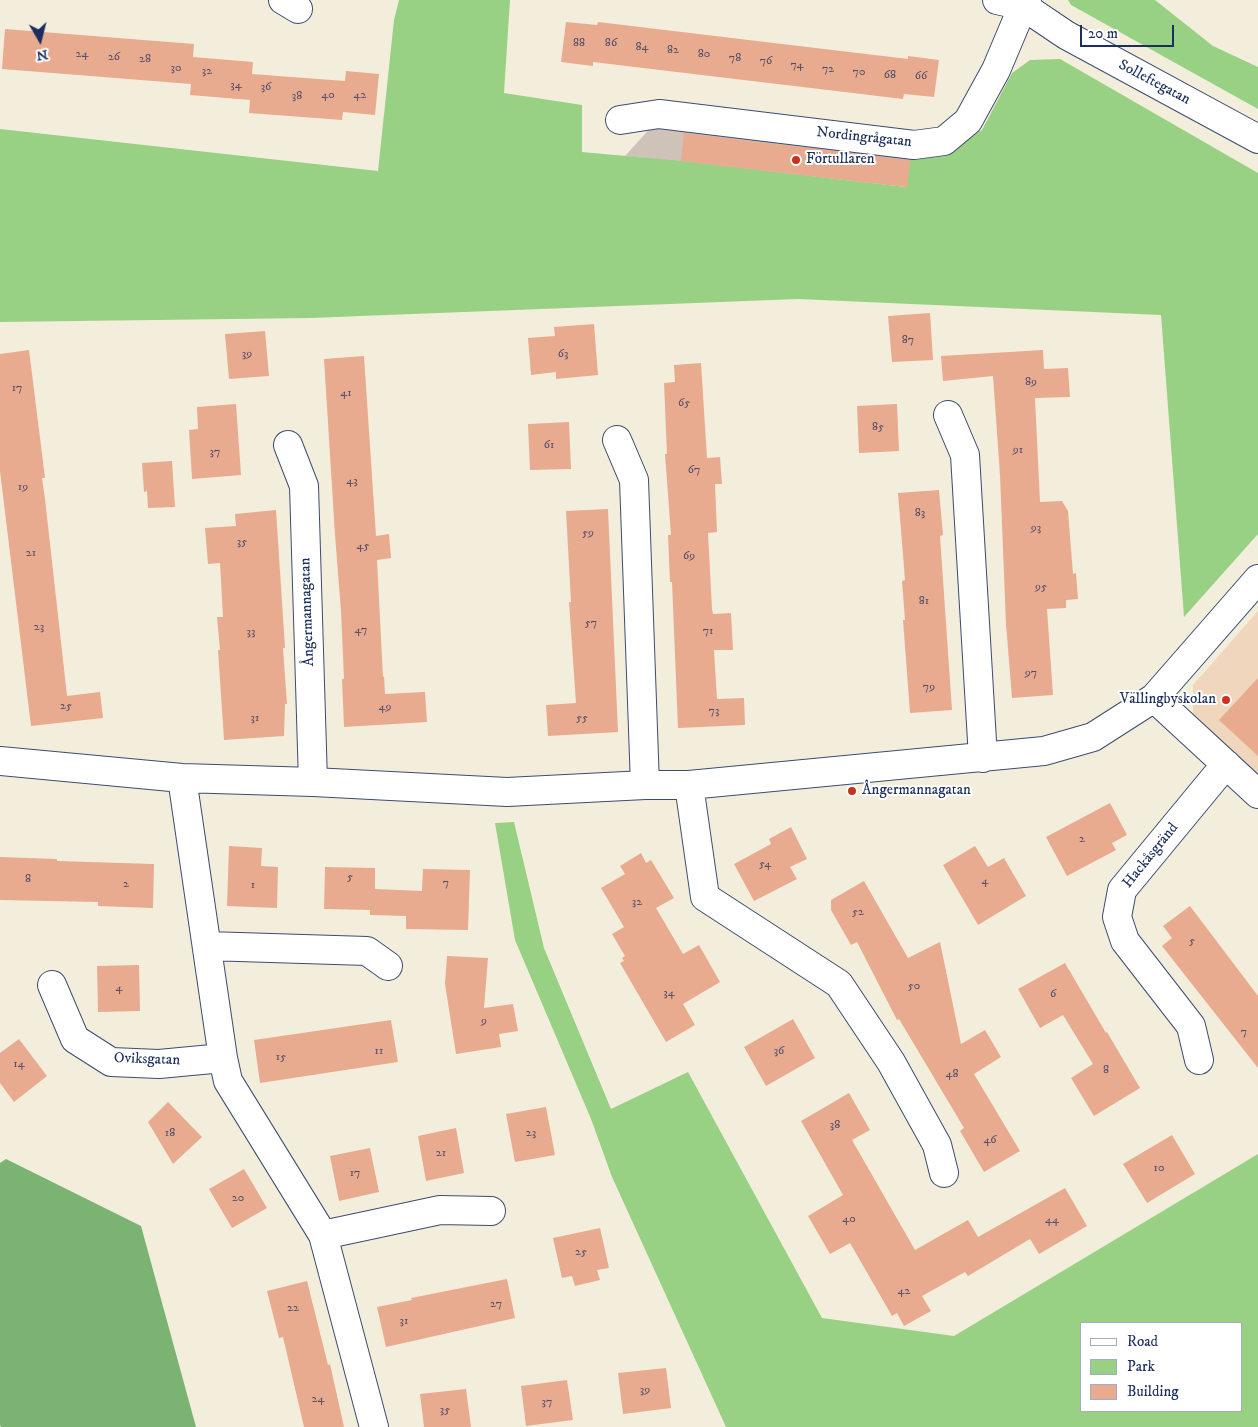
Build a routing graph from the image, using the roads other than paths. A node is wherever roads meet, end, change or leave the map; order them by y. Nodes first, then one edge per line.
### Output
1 (1015, 2) edge
2 (620, 120) dead end
3 (1258, 139) edge
4 (948, 416) dead end
5 (618, 440) dead end
6 (288, 445) dead end
7 (1258, 579) edge
8 (1154, 698) junction
9 (983, 758) junction
10 (0, 761) edge
11 (1226, 764) junction
12 (182, 778) junction
13 (313, 782) junction
14 (645, 785) junction
15 (689, 785) junction
16 (1258, 794) edge
17 (207, 946) junction
18 (388, 966) dead end
19 (52, 985) dead end
20 (223, 1058) junction
21 (1199, 1060) dead end
22 (944, 1174) dead end
23 (492, 1211) dead end
24 (324, 1235) junction
25 (374, 1427) edge

1 - 2 street, Nordingrågatan
1 - 3 street, Solleftegatan
4 - 9 street
5 - 14 street
6 - 13 street, Ångermannagatan
7 - 8 street
8 - 9 street
8 - 11 street
9 - 15 street
10 - 12 street
11 - 16 street
11 - 21 street, Hackåsgränd
12 - 13 street
12 - 17 street
13 - 14 street
14 - 15 street
15 - 22 street
17 - 18 street
17 - 20 street
19 - 20 street, Oviksgatan
20 - 24 street
23 - 24 street
24 - 25 street

